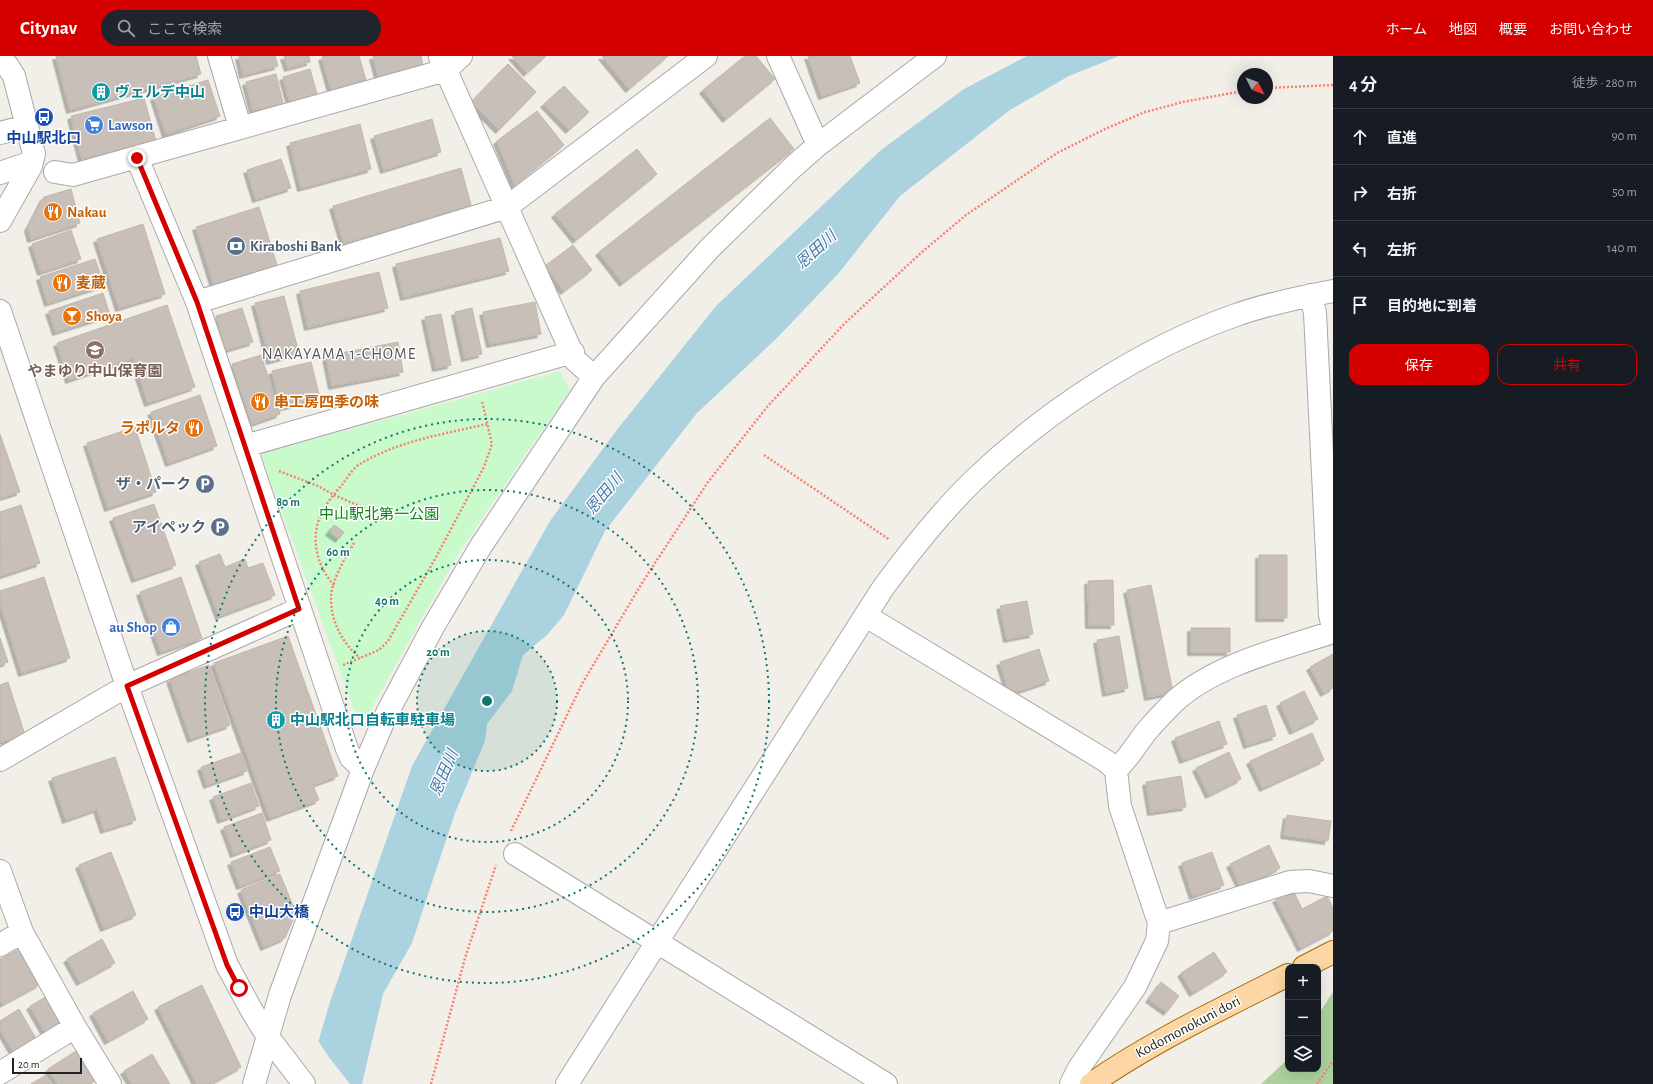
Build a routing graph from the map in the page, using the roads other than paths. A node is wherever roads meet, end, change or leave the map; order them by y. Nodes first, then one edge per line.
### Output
1 (219, 56) edge
2 (706, 56) edge
3 (778, 56) edge
4 (935, 56) edge
5 (0, 60) edge
6 (449, 61) edge
7 (9, 96) edge
8 (27, 126) junction
9 (240, 127) junction
10 (0, 134) edge
11 (818, 145) junction
12 (137, 158) junction
13 (32, 162) junction
14 (55, 172) dead end
15 (0, 173) edge
16 (507, 207) junction
17 (0, 221) edge
18 (1333, 291) edge
19 (1312, 295) junction
20 (197, 302) junction
21 (0, 311) edge
22 (573, 352) junction
23 (594, 377) junction
24 (247, 453) junction
25 (299, 609) junction
26 (866, 616) junction
27 (1333, 628) edge
28 (1333, 632) edge
29 (127, 686) junction
30 (0, 760) edge
31 (363, 769) junction
32 (1116, 770) junction
33 (507, 850) road end
34 (0, 871) edge
35 (1333, 886) edge
36 (1159, 923) junction
37 (22, 932) junction
38 (657, 942) junction
39 (0, 945) edge
40 (1333, 952) edge
41 (1310, 964) edge
42 (1285, 977) edge
43 (75, 1027) junction
44 (272, 1042) junction
45 (0, 1073) edge
46 (110, 1084) edge
47 (254, 1084) edge
48 (304, 1084) edge
49 (567, 1084) edge
50 (886, 1084) edge
51 (1071, 1084) edge
52 (1091, 1084) edge

1 - 9 street
2 - 16 street
3 - 11 street
4 - 11 street
5 - 7 street
6 - 9 street
6 - 16 street
7 - 8 street
8 - 10 street
8 - 13 street
9 - 12 street
11 - 23 street
12 - 14 street
12 - 20 street
13 - 15 street
13 - 17 street
16 - 20 street
16 - 22 street
18 - 19 street
19 - 26 street
19 - 27 street
20 - 24 street
21 - 29 street
22 - 23 street
22 - 24 street
23 - 31 street
24 - 25 street
25 - 29 street
25 - 31 street
26 - 32 street
26 - 38 street
28 - 32 street
29 - 30 street
29 - 44 street
31 - 44 street
32 - 36 street
33 - 38 street
34 - 37 street
35 - 36 street
36 - 51 street
37 - 39 street
37 - 43 street
38 - 49 street
38 - 50 street
40 - 41 main road
42 - 52 main road, Kodomonokuni dori
43 - 45 street
43 - 46 street
44 - 47 street
44 - 48 street

